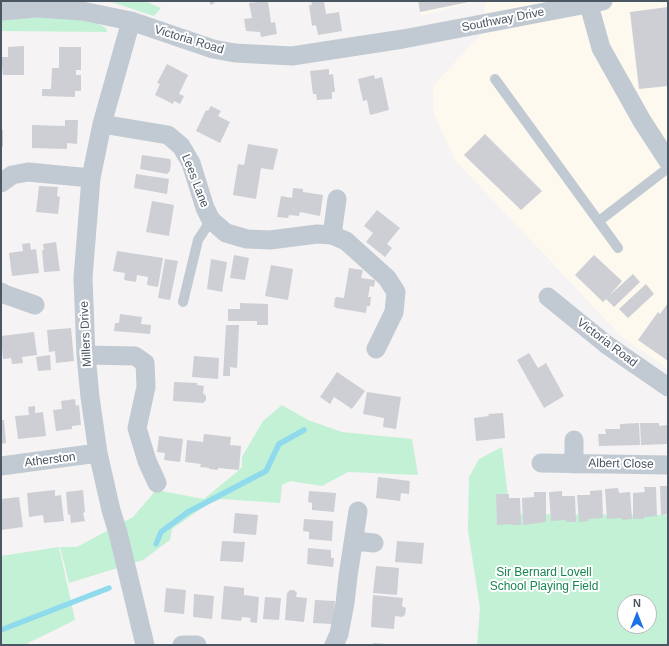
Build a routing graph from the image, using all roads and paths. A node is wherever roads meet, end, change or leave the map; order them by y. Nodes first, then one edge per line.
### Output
1 (596, 3) edge
2 (36, 5) edge
3 (1, 11) edge
4 (130, 21) junction
5 (403, 39) joint
6 (495, 79) dead end
7 (102, 124) junction
8 (668, 161) edge
9 (668, 168) edge
10 (91, 178) junction
11 (1, 183) edge
12 (337, 199) dead end
13 (212, 220) junction
14 (599, 221) junction
15 (332, 235) junction
16 (618, 248) dead end
17 (1, 292) edge
18 (548, 297) dead end
19 (183, 302) dead end
20 (35, 305) dead end
21 (376, 349) dead end
22 (86, 355) junction
23 (668, 386) edge
24 (574, 440) dead end
25 (98, 453) junction
26 (541, 463) dead end
27 (574, 464) junction
28 (668, 465) edge
29 (1, 466) edge
30 (156, 483) dead end
31 (358, 511) dead end
32 (354, 541) junction
33 (374, 543) dead end
34 (145, 645) edge
35 (182, 645) edge
36 (197, 645) edge
37 (334, 645) edge

1 - 5 street, Southway Drive
1 - 8 street
2 - 3 street, Victoria Road
2 - 4 street, Victoria Road
4 - 5 street, Victoria Road
4 - 7 street, Millers Drive
6 - 14 lane
7 - 10 street, Millers Drive
7 - 13 street, Lees Lane
9 - 14 lane
10 - 11 street
10 - 22 street, Millers Drive
12 - 15 street
13 - 15 street, Lees Lane
13 - 19 lane
14 - 16 lane
15 - 21 street, Lees Lane
17 - 20 street
18 - 23 street, Victoria Road
22 - 25 street, Millers Drive
22 - 30 street
24 - 27 street, Albert Close
25 - 29 street, Atherston
25 - 34 street, Millers Drive
26 - 27 street, Albert Close
27 - 28 street, Albert Close
31 - 32 street
32 - 33 street
32 - 37 street
35 - 36 street

